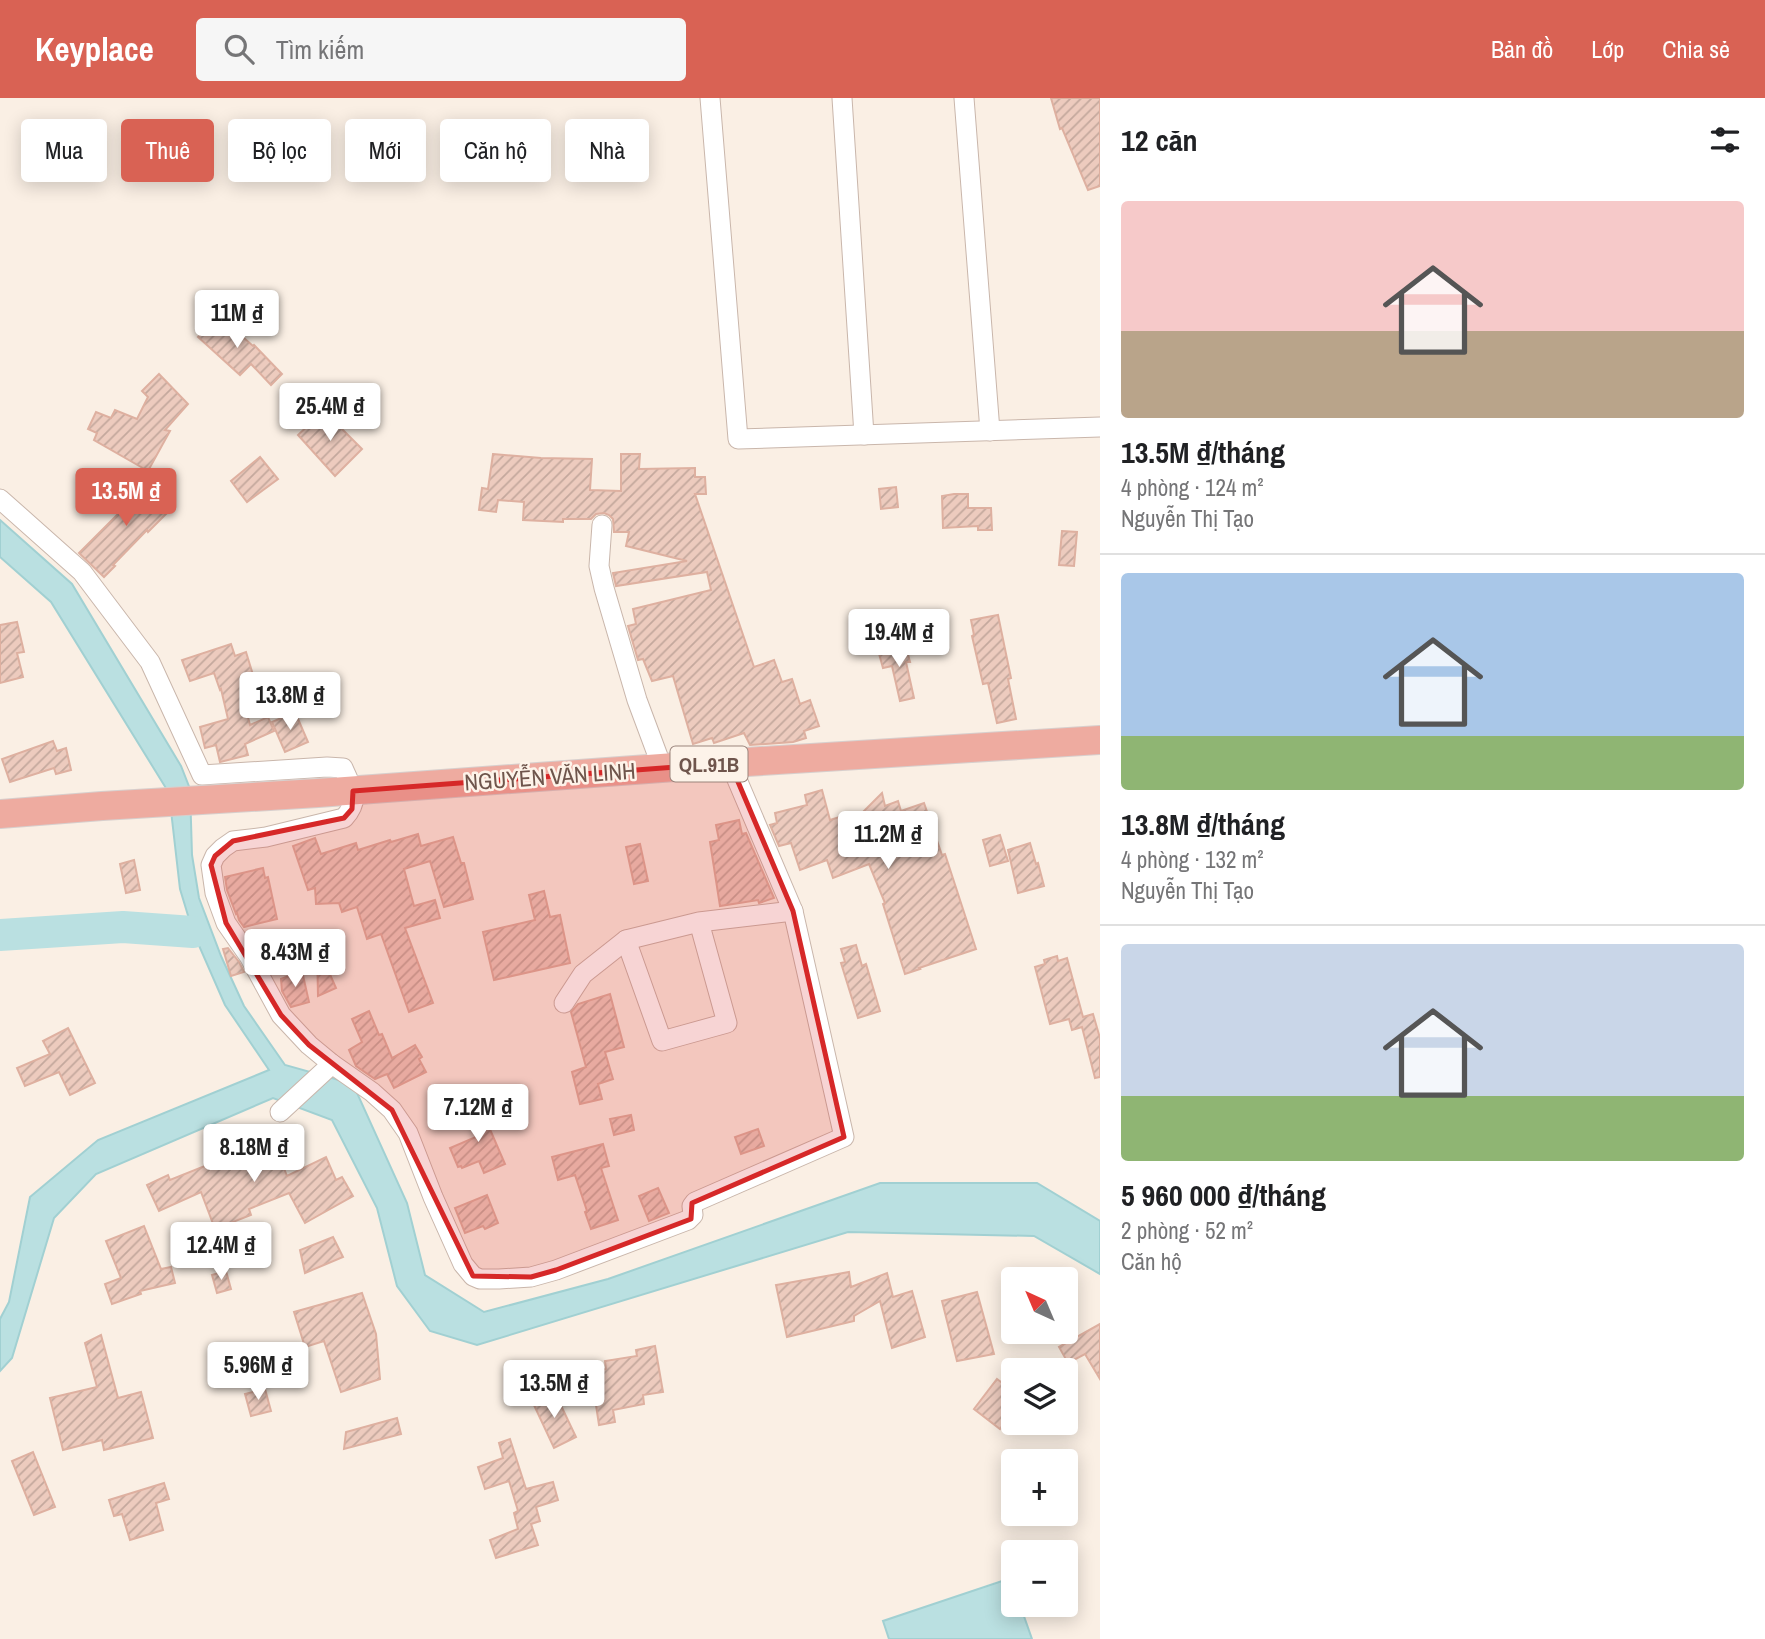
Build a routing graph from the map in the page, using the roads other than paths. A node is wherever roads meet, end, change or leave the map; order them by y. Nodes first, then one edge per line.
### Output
1 (710, 98) edge
2 (842, 98) edge
3 (964, 98) edge
4 (1100, 427) edge
5 (990, 431) junction
6 (864, 435) junction
7 (0, 499) edge
8 (602, 525) dead end
9 (1100, 740) edge
10 (730, 763) junction
11 (662, 768) junction
12 (353, 791) junction
13 (0, 814) edge
14 (793, 911) junction
15 (699, 922) junction
16 (626, 940) junction
17 (564, 1003) dead end
18 (326, 1069) junction
19 (280, 1112) dead end

1 - 6 street
2 - 6 street
3 - 5 street
4 - 5 street
5 - 6 street
7 - 12 street
8 - 11 street
9 - 10 highway, NGUYỄN VĂN LINH / QL.91B
10 - 11 highway, NGUYỄN VĂN LINH / QL.91B
10 - 14 street
11 - 12 highway, NGUYỄN VĂN LINH / QL.91B
12 - 13 highway, NGUYỄN VĂN LINH / QL.91B
12 - 18 street
14 - 15 street
14 - 18 street
15 - 16 street
15 - 16 street
16 - 17 street
18 - 19 street

